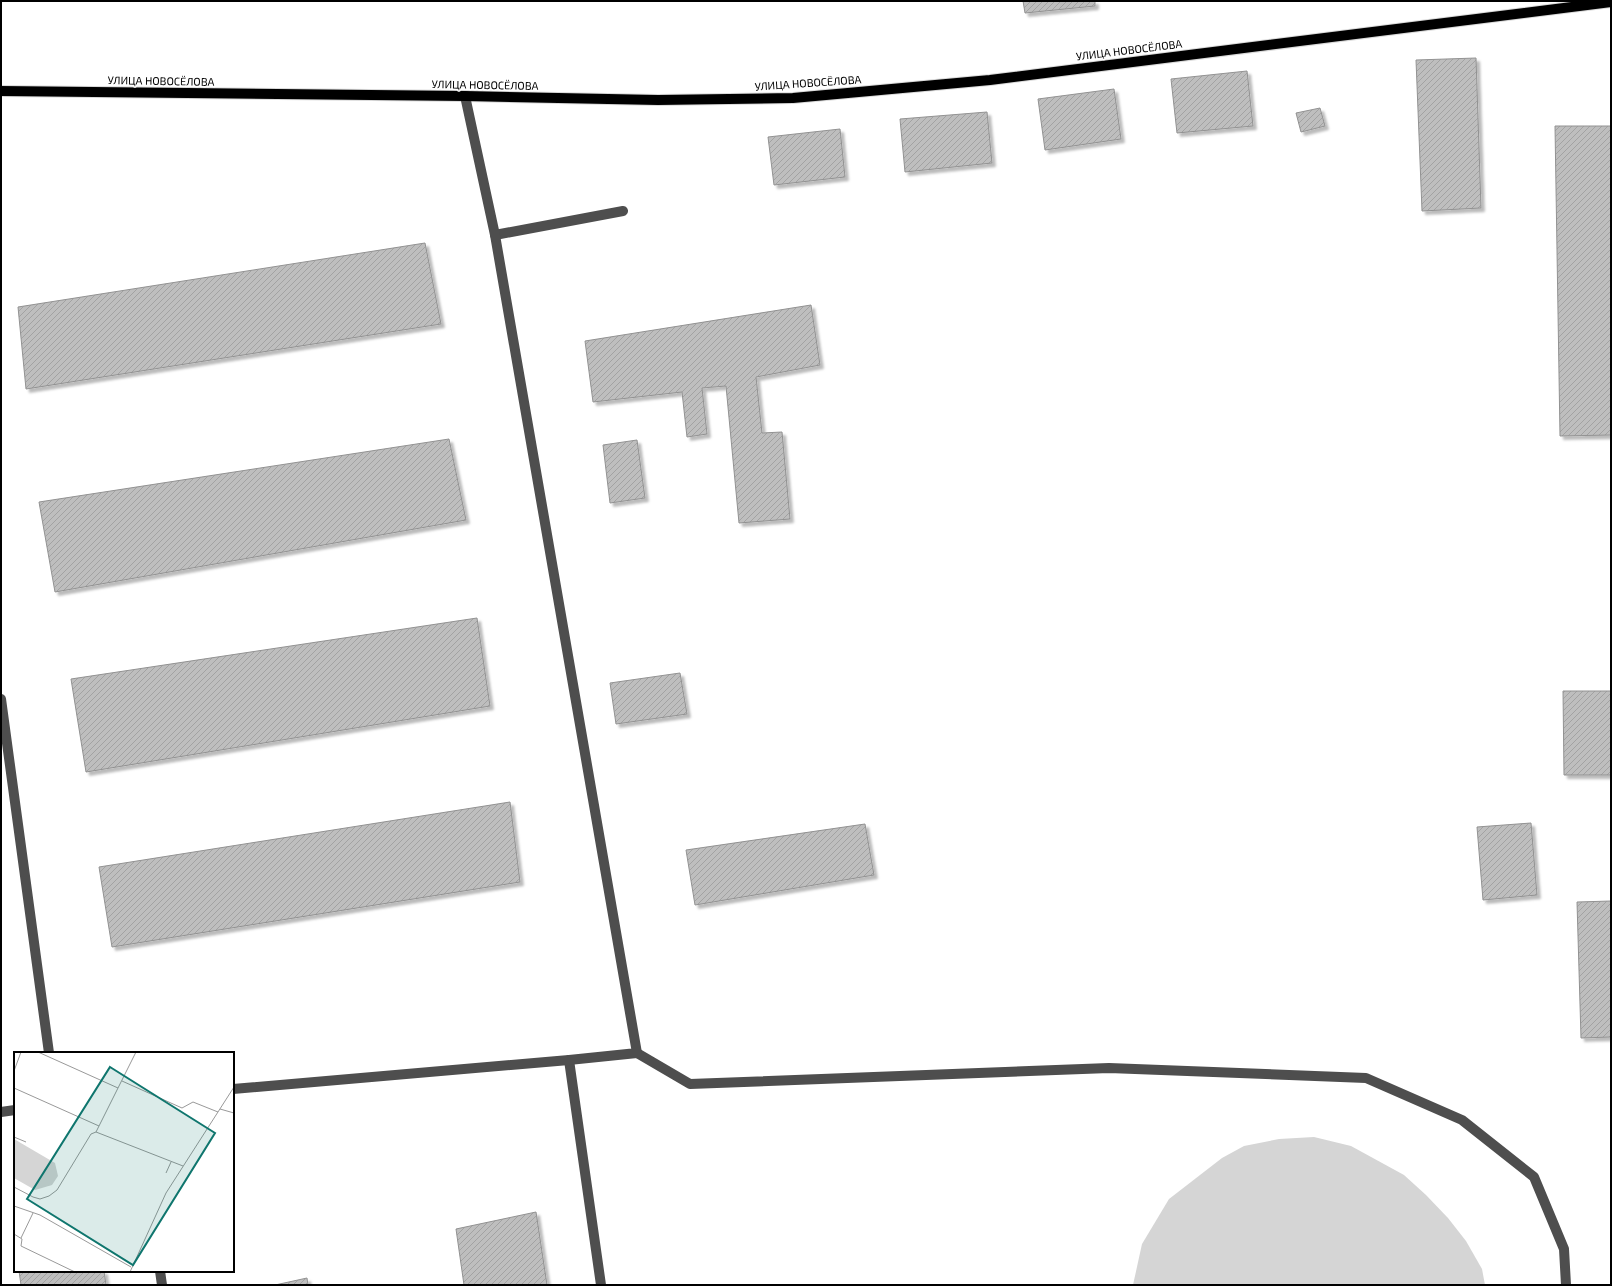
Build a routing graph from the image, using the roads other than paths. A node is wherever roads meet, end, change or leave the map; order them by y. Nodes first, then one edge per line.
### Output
1 (1611, 2) edge
2 (1, 91) edge
3 (465, 96) junction
4 (623, 211) dead end
5 (495, 235) junction
6 (1, 699) edge
7 (49, 1052) edge
8 (637, 1053) junction
9 (569, 1060) junction
10 (234, 1089) edge
11 (14, 1110) edge
12 (1, 1112) edge
13 (160, 1272) edge
14 (162, 1285) edge
15 (601, 1285) edge
16 (1566, 1285) edge

1 - 3 main road, УЛИЦА НОВОСЁЛОВА
2 - 3 main road, УЛИЦА НОВОСЁЛОВА
3 - 5 lane
4 - 5 lane
5 - 8 lane
6 - 7 lane
8 - 9 lane
8 - 16 lane
9 - 10 lane
9 - 15 lane
11 - 12 lane
13 - 14 lane

